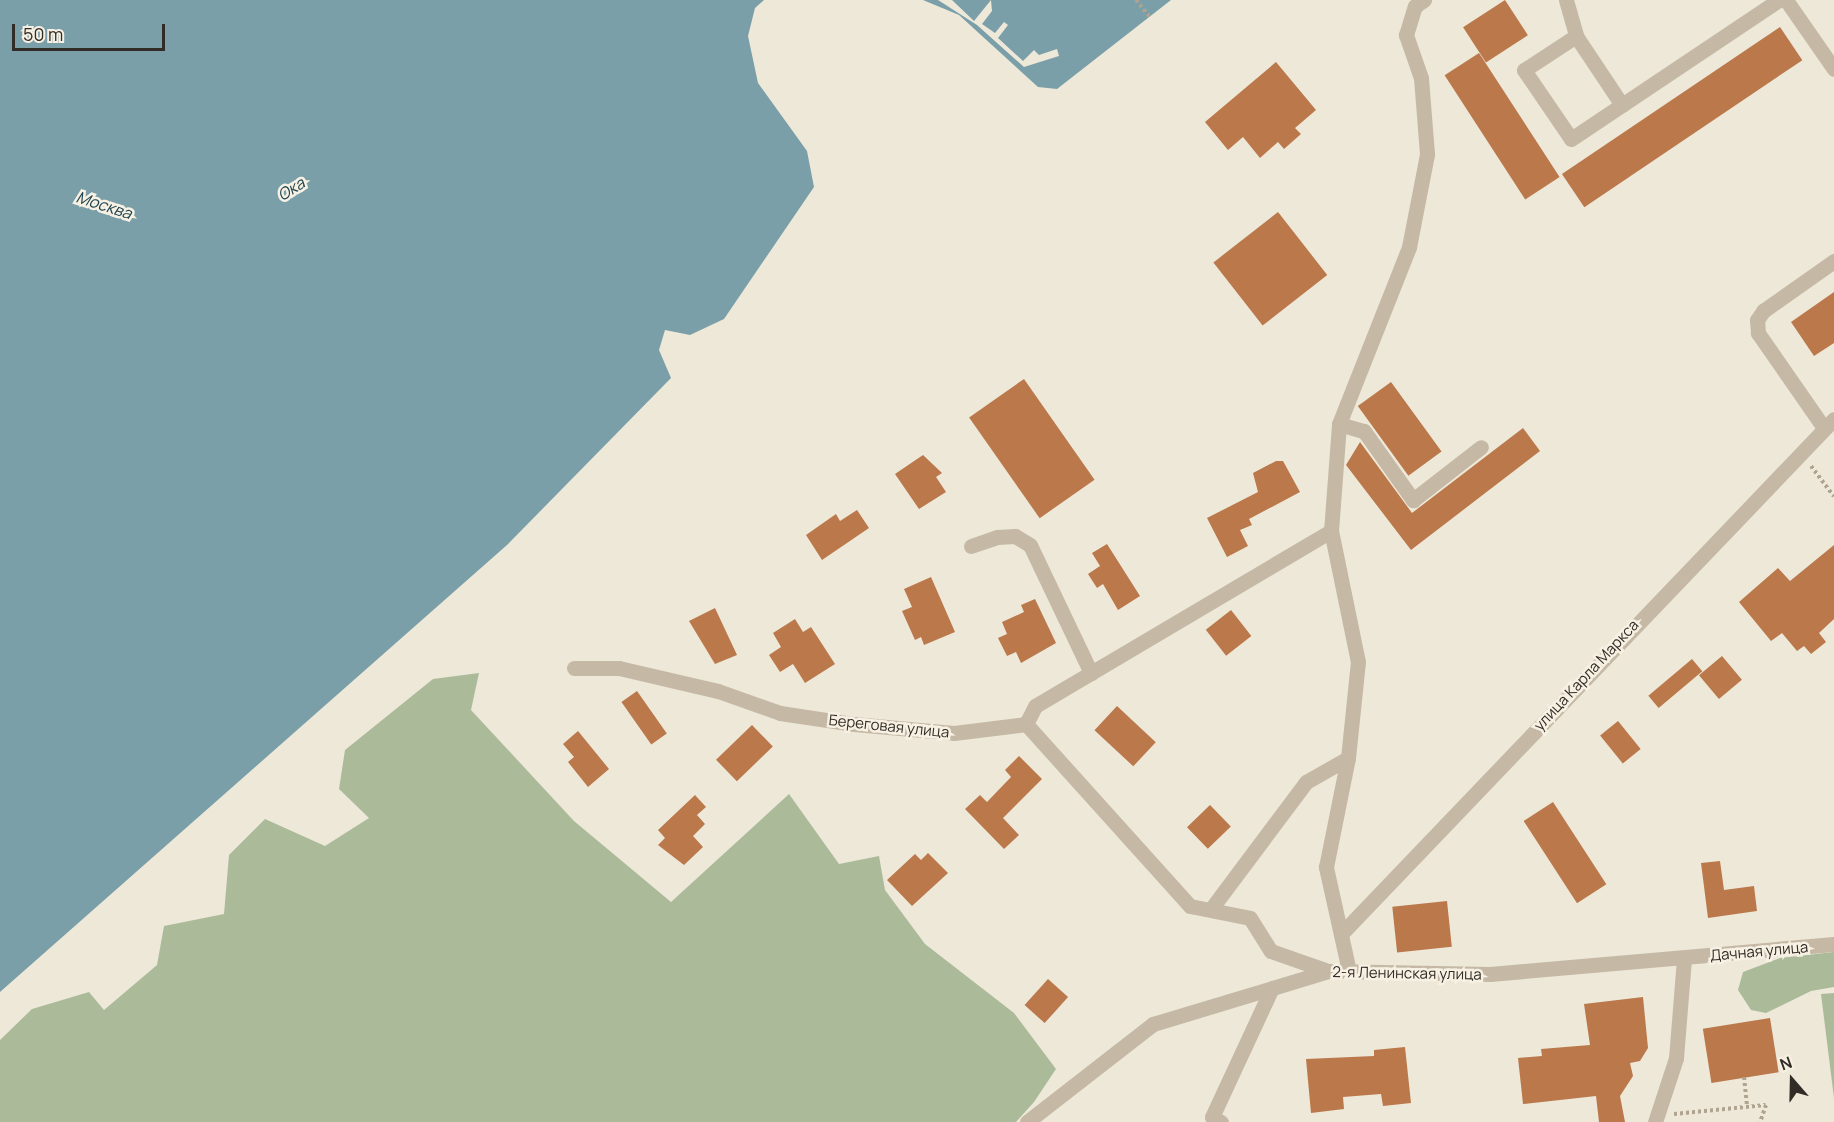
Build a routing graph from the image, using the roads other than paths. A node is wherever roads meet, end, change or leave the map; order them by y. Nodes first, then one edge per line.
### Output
1 (1424, 0) edge
2 (1566, 0) edge
3 (1779, 0) edge
4 (1785, 0) edge
5 (1576, 36) junction
6 (1834, 69) edge
7 (1622, 105) junction
8 (1834, 261) edge
9 (1829, 423) edge
10 (1339, 424) junction
11 (1481, 447) dead end
12 (1331, 531) junction
13 (971, 546) dead end
14 (574, 668) dead end
15 (1091, 673) junction
16 (1026, 724) junction
17 (1348, 758) junction
18 (1211, 909) junction
19 (1341, 934) junction
20 (1834, 944) edge
21 (1684, 958) junction
22 (1328, 971) junction
23 (1349, 971) junction
24 (1272, 988) junction
25 (1656, 1119) edge
26 (1027, 1122) edge
27 (1221, 1122) edge

1 - 10 street
2 - 5 street
3 - 7 street
4 - 6 street
5 - 7 street
5 - 7 street
8 - 9 street
9 - 19 street, улица Карла Маркса
10 - 11 street
10 - 12 street
12 - 15 street
12 - 17 street
13 - 15 street
14 - 16 street, Береговая улица
15 - 16 street
16 - 18 street
17 - 18 street
17 - 19 street
18 - 22 street
19 - 23 street
20 - 21 street, Дачная улица
21 - 23 street, 2-я Ленинская улица
21 - 25 street
22 - 23 street, 2-я Ленинская улица
22 - 24 street, 2-я Ленинская улица
24 - 26 street, 2-я Ленинская улица
24 - 27 street

